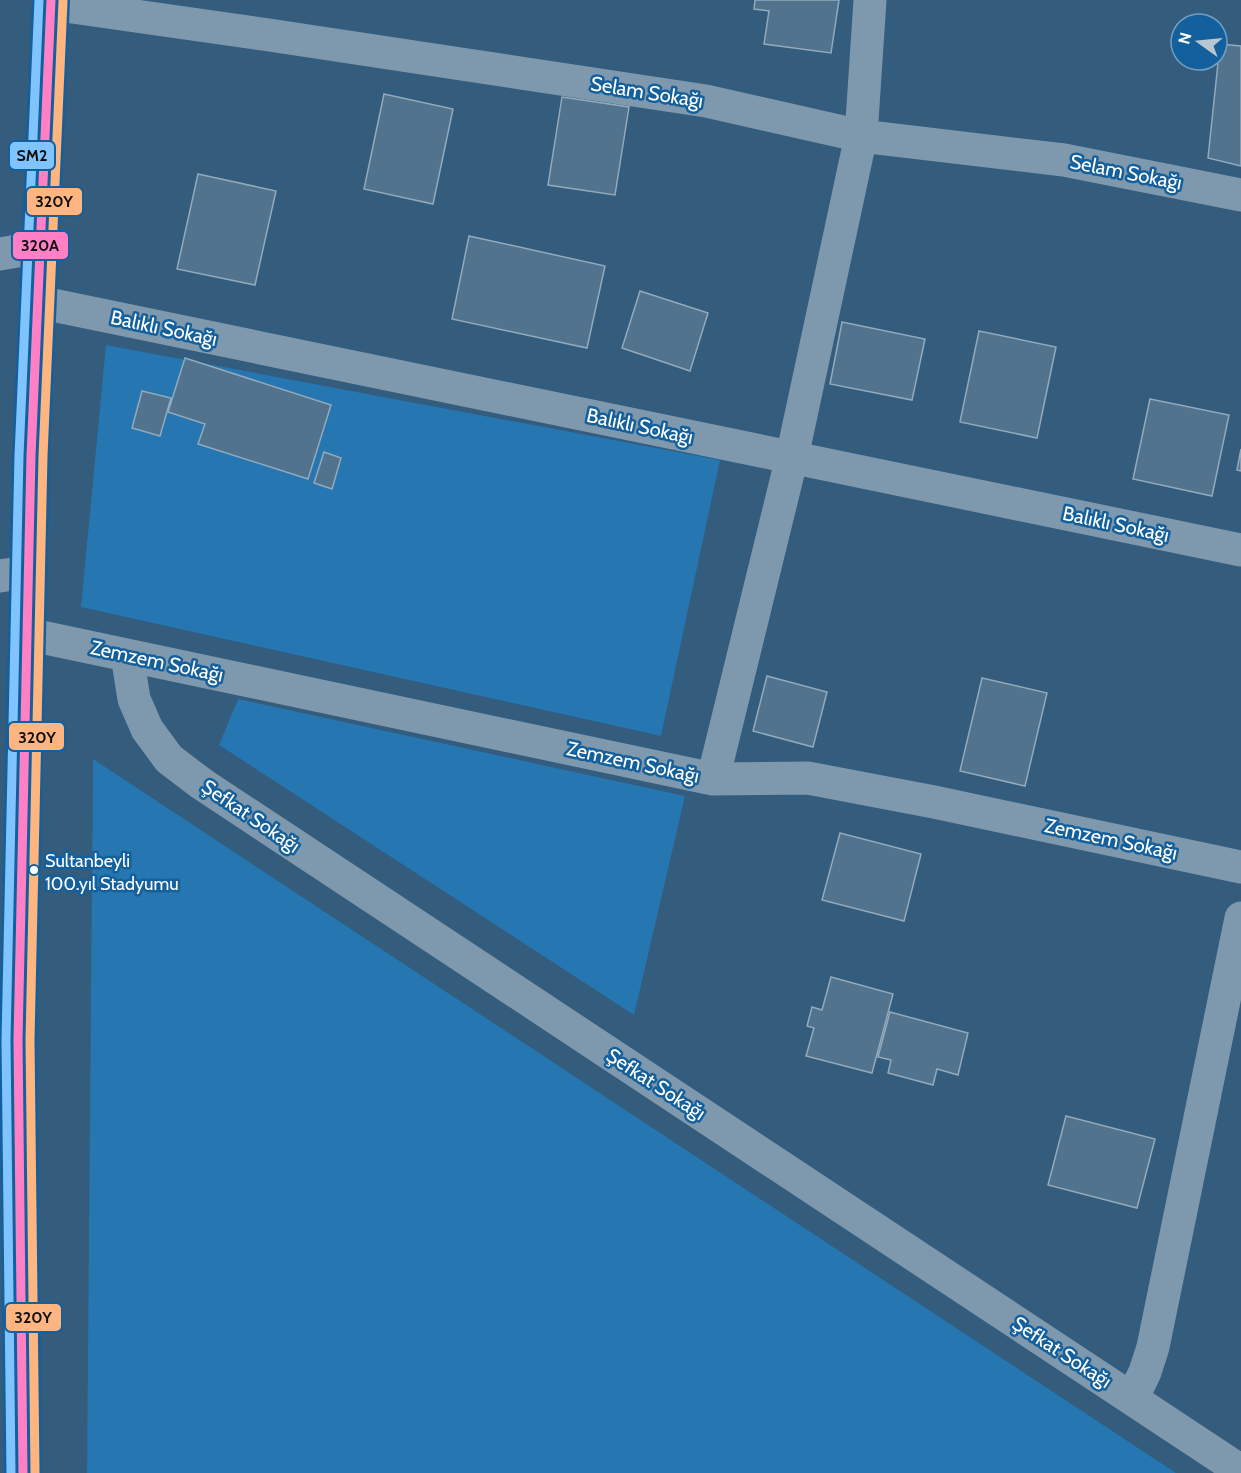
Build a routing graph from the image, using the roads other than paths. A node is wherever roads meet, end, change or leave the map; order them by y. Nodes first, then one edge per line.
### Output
1 (870, 0) edge
2 (51, 2) edge
3 (861, 136) junction
4 (1241, 195) edge
5 (40, 247) junction
6 (0, 254) edge
7 (38, 302) junction
8 (792, 457) junction
9 (1241, 550) edge
10 (14, 574) edge
11 (27, 634) junction
12 (127, 655) junction
13 (713, 779) junction
14 (11, 849) edge
15 (1241, 867) edge
16 (1241, 918) edge
17 (10, 1164) edge
18 (1132, 1399) junction
19 (1241, 1471) edge
20 (23, 1473) edge

1 - 3 street
2 - 3 street, Selam Sokağı
2 - 5 street
3 - 4 street, Selam Sokağı
3 - 8 street
5 - 6 street
5 - 7 street
7 - 8 street, Balıklı Sokağı
7 - 10 street
8 - 9 street, Balıklı Sokağı
8 - 13 street
10 - 11 street
11 - 12 street, Zemzem Sokağı
11 - 14 street
12 - 13 street, Zemzem Sokağı
12 - 18 street, Şefkat Sokağı
13 - 15 street, Zemzem Sokağı
14 - 17 street
16 - 18 street
17 - 20 street
18 - 19 street, Şefkat Sokağı

